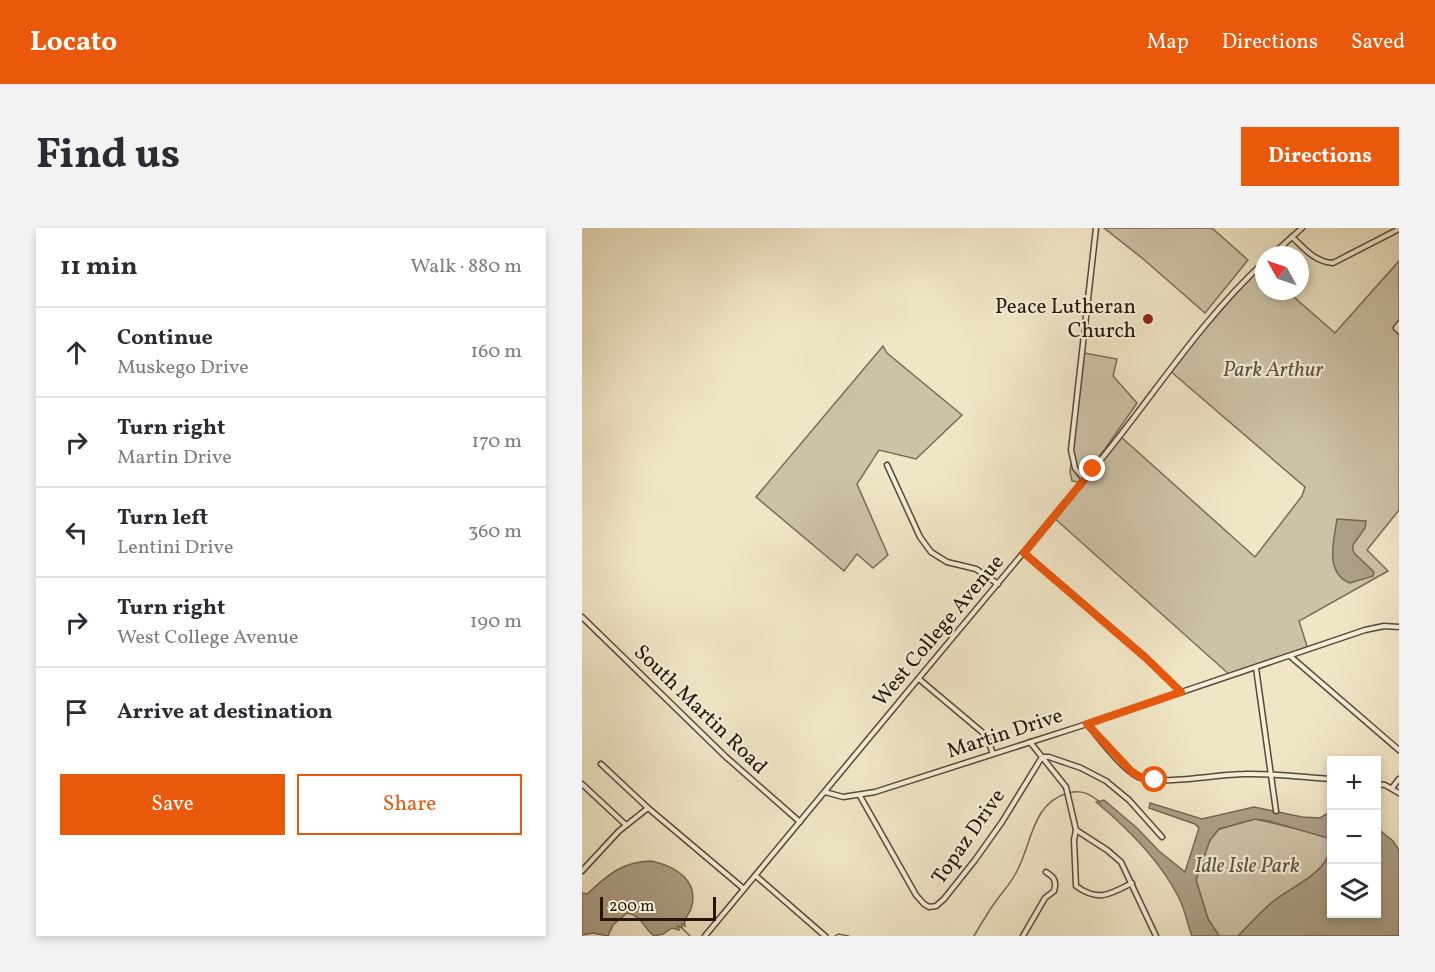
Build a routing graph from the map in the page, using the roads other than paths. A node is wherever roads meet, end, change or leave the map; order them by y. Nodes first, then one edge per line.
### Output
1 (1096, 228) edge
2 (1302, 228) edge
3 (1399, 229) edge
4 (1292, 237) junction
5 (1282, 246) edge
6 (1255, 271) edge
7 (1399, 324) edge
8 (1399, 331) edge
9 (887, 465) dead end
10 (1084, 479) junction
11 (1024, 553) junction
12 (998, 584) junction
13 (582, 617) edge
14 (1399, 627) edge
15 (1290, 656) junction
16 (1256, 668) junction
17 (919, 679) junction
18 (1181, 692) junction
19 (1087, 724) junction
20 (1030, 742) junction
21 (1399, 750) edge
22 (993, 754) junction
23 (1042, 757) junction
24 (601, 764) dead end
25 (1272, 774) junction
26 (1327, 779) edge
27 (1399, 779) edge
28 (582, 784) edge
29 (1381, 784) edge
30 (1392, 788) junction
31 (825, 792) junction
32 (1399, 793) edge
33 (860, 796) junction
34 (648, 808) junction
35 (1276, 811) dead end
36 (800, 822) junction
37 (626, 825) junction
38 (1076, 830) junction
39 (1162, 837) dead end
40 (582, 870) edge
41 (1047, 872) dead end
42 (756, 876) junction
43 (1132, 883) junction
44 (744, 889) junction
45 (705, 936) edge
46 (825, 936) edge
47 (1023, 936) edge
48 (1156, 936) edge

1 - 10 street
2 - 4 street
3 - 4 street
4 - 5 street
6 - 10 street, West College Avenue
7 - 8 street
9 - 12 street
10 - 11 street, West College Avenue
11 - 12 street, West College Avenue
11 - 18 street
12 - 17 street, West College Avenue
13 - 36 street, South Martin Road
14 - 15 street, Martin Drive
15 - 16 street, Martin Drive
15 - 21 street
16 - 18 street, Martin Drive
16 - 25 street
17 - 22 street
17 - 31 street, West College Avenue
18 - 19 street, Martin Drive
19 - 20 street, Martin Drive
19 - 25 street
20 - 22 street, Martin Drive
20 - 23 street
22 - 33 street, Martin Drive
23 - 33 street, Topaz Drive
23 - 38 street
23 - 39 street
24 - 34 street
25 - 26 street
25 - 35 street
27 - 30 street
28 - 37 street
29 - 30 street
30 - 32 street
31 - 33 street, Martin Drive
31 - 36 street, West College Avenue
34 - 37 street
34 - 44 street
36 - 42 street, West College Avenue
37 - 40 street
38 - 43 street
38 - 43 street
41 - 47 street
42 - 44 street, West College Avenue
42 - 46 street
43 - 48 street
44 - 45 street, West College Avenue

